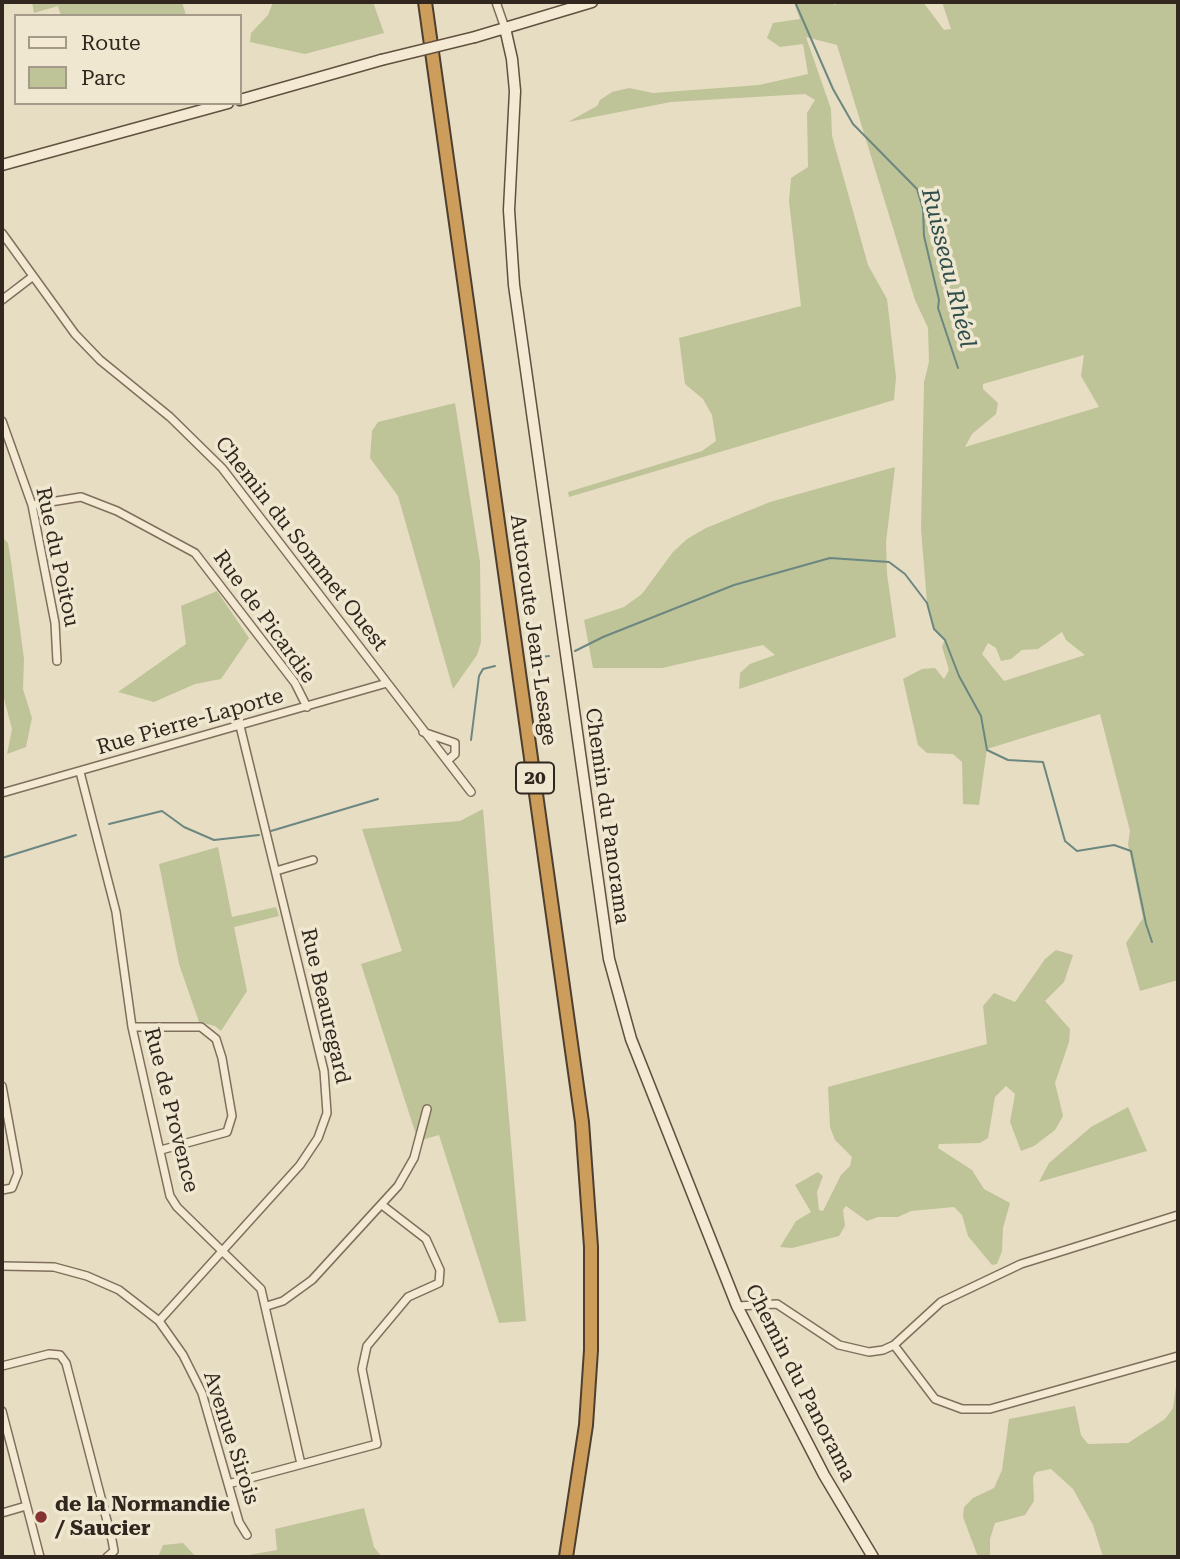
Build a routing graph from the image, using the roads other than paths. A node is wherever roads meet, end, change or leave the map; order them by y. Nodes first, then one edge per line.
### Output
1 (425, 2) edge
2 (496, 2) edge
3 (592, 2) edge
4 (505, 28) junction
5 (242, 99) edge
6 (221, 105) edge
7 (2, 165) edge
8 (2, 233) edge
9 (32, 276) junction
10 (2, 300) edge
11 (2, 421) edge
12 (33, 505) junction
13 (57, 661) dead end
14 (387, 683) junction
15 (307, 707) junction
16 (240, 726) junction
17 (422, 732) junction
18 (447, 761) junction
19 (80, 772) junction
20 (471, 792) dead end
21 (2, 793) edge
22 (313, 860) dead end
23 (275, 871) junction
24 (132, 1027) junction
25 (2, 1086) edge
26 (427, 1109) dead end
27 (161, 1150) junction
28 (2, 1190) edge
29 (383, 1205) junction
30 (1178, 1215) edge
31 (222, 1250) junction
32 (2, 1266) edge
33 (267, 1306) junction
34 (737, 1306) junction
35 (159, 1321) junction
36 (894, 1345) junction
37 (1178, 1356) edge
38 (2, 1366) edge
39 (2, 1411) edge
40 (301, 1464) junction
41 (228, 1484) junction
42 (26, 1506) junction
43 (2, 1513) edge
44 (247, 1535) dead end
45 (40, 1557) edge
46 (107, 1557) edge
47 (566, 1557) edge
48 (873, 1557) edge

1 - 47 highway, Autoroute Jean-Lesage / 20
2 - 4 street
3 - 4 street
4 - 5 street, bridge
4 - 34 street, Chemin du Panorama
6 - 7 street
8 - 9 street, Chemin du Sommet Ouest
9 - 10 street
9 - 14 street, Chemin du Sommet Ouest
11 - 12 street, Rue du Poitou
12 - 13 street, Rue du Poitou
12 - 15 street, Rue de Picardie
14 - 15 street, Rue Pierre-Laporte
14 - 17 street, Chemin du Sommet Ouest
15 - 16 street, Rue Pierre-Laporte
16 - 19 street, Rue Pierre-Laporte
16 - 23 street, Rue Beauregard
17 - 18 street, Chemin du Sommet Ouest
17 - 18 street, Chemin du Sommet Ouest
18 - 20 street, Chemin du Sommet Ouest
19 - 21 street, Rue Pierre-Laporte
19 - 24 street, Rue de Provence
22 - 23 street
23 - 31 street, Rue Beauregard
24 - 27 street, Rue de Provence
24 - 27 street
25 - 28 street
26 - 29 street
27 - 31 street, Rue de Provence
29 - 33 street
29 - 40 street
30 - 36 street
31 - 33 street, Rue de Provence
31 - 35 street, Rue Beauregard
32 - 35 street, Avenue Sirois
33 - 40 street, Rue de Provence
34 - 36 street
34 - 48 street, Chemin du Panorama
35 - 41 street, Avenue Sirois
36 - 37 street
38 - 46 street
39 - 42 street
40 - 41 street
41 - 44 street, Avenue Sirois
42 - 43 street
42 - 45 street

